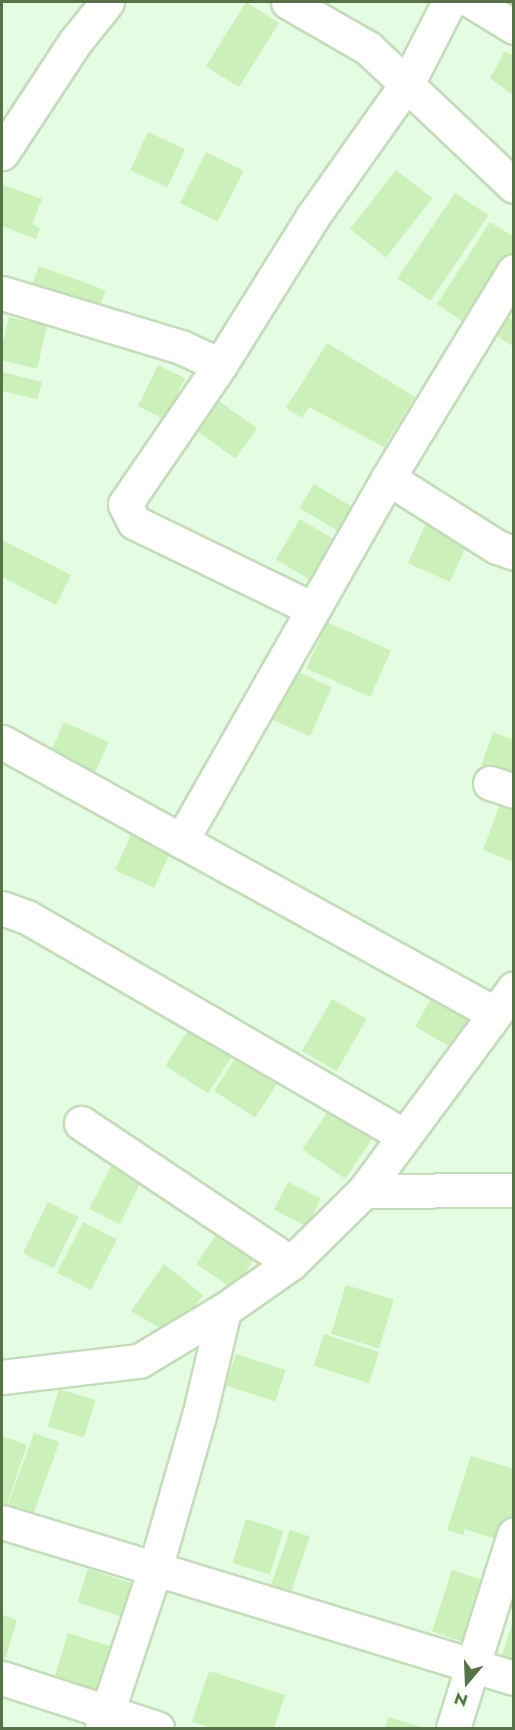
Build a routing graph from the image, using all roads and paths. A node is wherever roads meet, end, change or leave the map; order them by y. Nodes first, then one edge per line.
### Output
1 (107, 2) edge
2 (288, 2) edge
3 (449, 2) edge
4 (473, 2) edge
5 (513, 27) edge
6 (408, 82) junction
7 (2, 153) edge
8 (513, 186) edge
9 (513, 271) edge
10 (2, 292) edge
11 (220, 365) junction
12 (388, 478) junction
13 (513, 553) edge
14 (313, 609) junction
15 (2, 742) edge
16 (181, 841) junction
17 (2, 908) edge
18 (504, 1000) edge
19 (81, 1123) dead end
20 (403, 1135) junction
21 (513, 1190) edge
22 (364, 1191) junction
23 (291, 1263) junction
24 (224, 1310) junction
25 (2, 1377) edge
26 (2, 1522) edge
27 (513, 1534) edge
28 (155, 1569) junction
29 (473, 1665) junction
30 (2, 1678) edge
31 (513, 1678) edge
32 (105, 1720) edge
33 (157, 1728) edge
34 (453, 1728) edge

1 - 7 street
2 - 6 street
3 - 6 street
4 - 5 street
6 - 8 street
6 - 11 street
9 - 12 street
10 - 11 street
11 - 14 street
12 - 13 street
12 - 14 street
14 - 16 street
15 - 16 street
16 - 18 street
17 - 20 street
18 - 20 street
19 - 23 street
20 - 22 street
21 - 22 street
22 - 23 street
23 - 24 street
24 - 25 street
24 - 28 street
26 - 28 street
27 - 29 street
28 - 29 street
28 - 32 street
29 - 31 street
29 - 34 street
30 - 32 street
32 - 33 street

